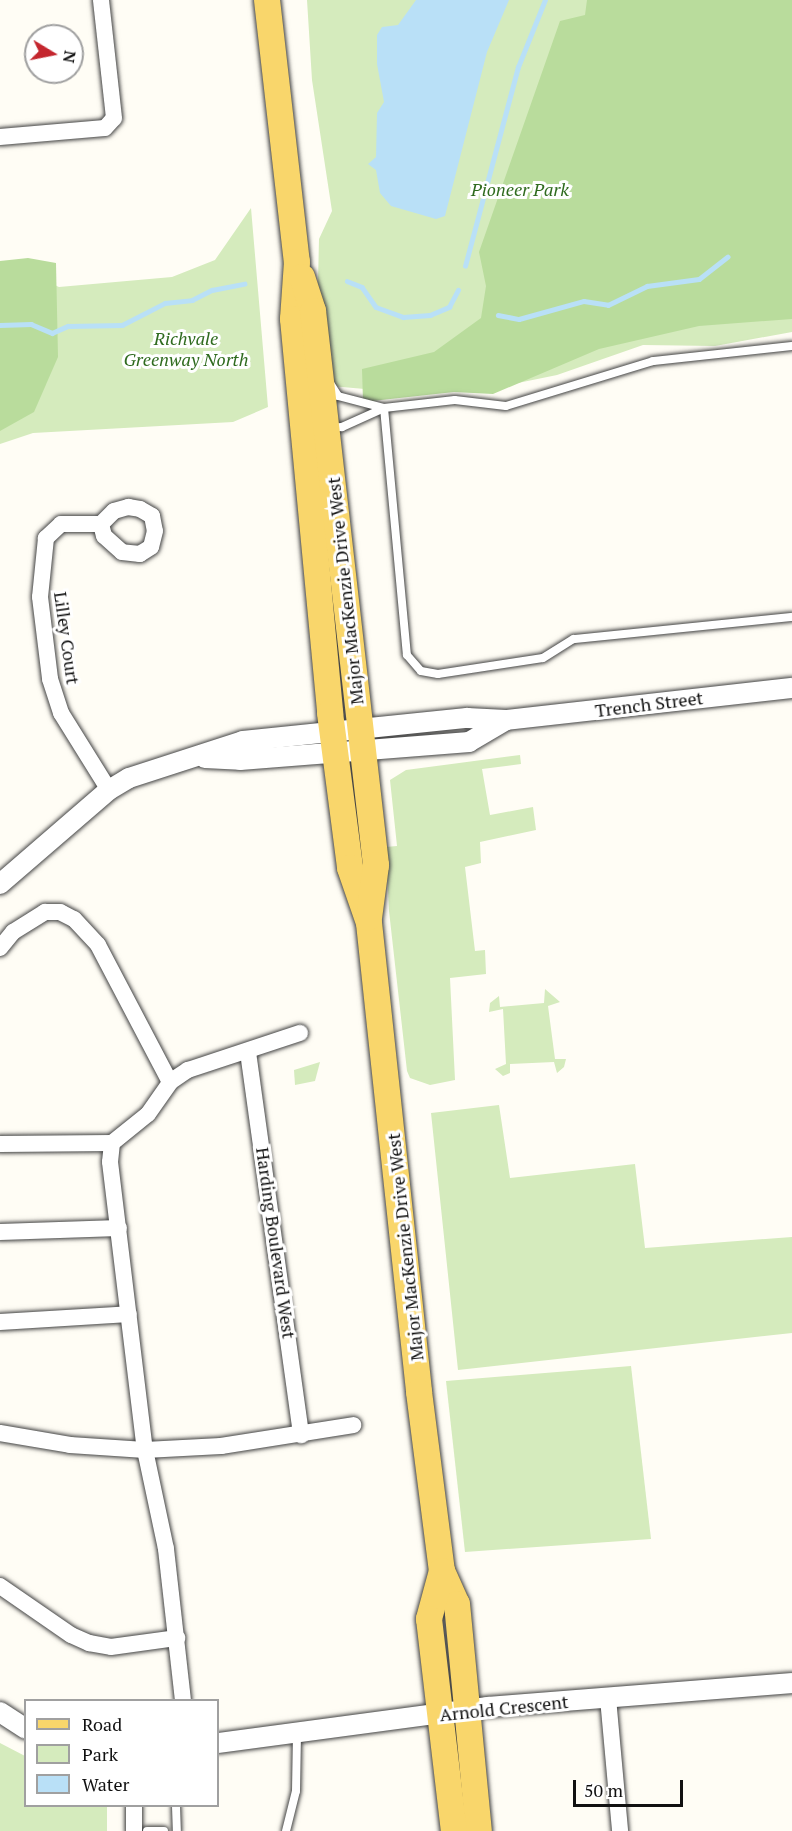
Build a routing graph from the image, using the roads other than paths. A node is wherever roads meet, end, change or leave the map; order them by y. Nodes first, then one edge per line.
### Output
1 (101, 0) edge
2 (267, 0) edge
3 (0, 137) edge
4 (297, 262) junction
5 (792, 346) edge
6 (320, 369) junction
7 (384, 408) junction
8 (316, 429) junction
9 (101, 524) dead end
10 (792, 616) edge
11 (792, 688) edge
12 (362, 740) junction
13 (334, 742) junction
14 (110, 790) junction
15 (0, 884) edge
16 (369, 923) junction
17 (0, 948) edge
18 (300, 1033) dead end
19 (248, 1052) junction
20 (170, 1082) junction
21 (112, 1143) junction
22 (0, 1144) edge
23 (119, 1228) junction
24 (0, 1232) edge
25 (129, 1314) junction
26 (0, 1322) edge
27 (353, 1425) dead end
28 (0, 1433) edge
29 (301, 1435) junction
30 (145, 1450) junction
31 (442, 1572) junction
32 (0, 1586) edge
33 (177, 1638) junction
34 (792, 1683) edge
35 (608, 1698) junction
36 (183, 1699) edge
37 (467, 1710) junction
38 (0, 1712) edge
39 (440, 1714) junction
40 (24, 1728) edge
41 (297, 1734) junction
42 (219, 1743) edge
43 (134, 1807) edge
44 (176, 1807) edge
45 (134, 1831) edge
46 (147, 1831) edge
47 (164, 1831) edge
48 (177, 1831) edge
49 (286, 1831) edge
50 (454, 1831) edge
51 (479, 1831) edge
52 (620, 1831) edge

1 - 3 street
2 - 4 main road, Major MacKenzie Drive West
4 - 6 main road, Major MacKenzie Drive West
4 - 8 main road, Major MacKenzie Drive West
5 - 7 lane
6 - 7 lane
6 - 8 main road, Major MacKenzie Drive West
7 - 8 lane
7 - 10 lane
8 - 12 main road, Major MacKenzie Drive West
8 - 13 main road, Major MacKenzie Drive West
9 - 14 street, Lilley Court
11 - 12 street, Trench Street
12 - 13 street, Trench Street
12 - 16 main road, Major MacKenzie Drive West
13 - 14 street, Trench Street
13 - 16 main road, Major MacKenzie Drive West
14 - 15 street
16 - 31 main road, Major MacKenzie Drive West
17 - 20 street
18 - 19 street
19 - 20 street
19 - 29 street, Harding Boulevard West
20 - 21 street
21 - 22 street
21 - 23 street
23 - 24 street
23 - 25 street
25 - 26 street
25 - 30 street
27 - 29 street
28 - 30 street
29 - 30 street
30 - 33 street
31 - 37 main road, Major MacKenzie Drive West
31 - 39 main road, Major MacKenzie Drive West
32 - 33 street
33 - 36 street
34 - 35 street, Arnold Crescent
35 - 37 street, Arnold Crescent
35 - 52 street
37 - 39 street, Arnold Crescent
37 - 51 main road, Major MacKenzie Drive West
38 - 40 street
39 - 41 street, Arnold Crescent
39 - 50 main road, Major MacKenzie Drive West
41 - 42 street, Arnold Crescent
41 - 49 lane
43 - 45 street
44 - 48 lane
46 - 47 lane

